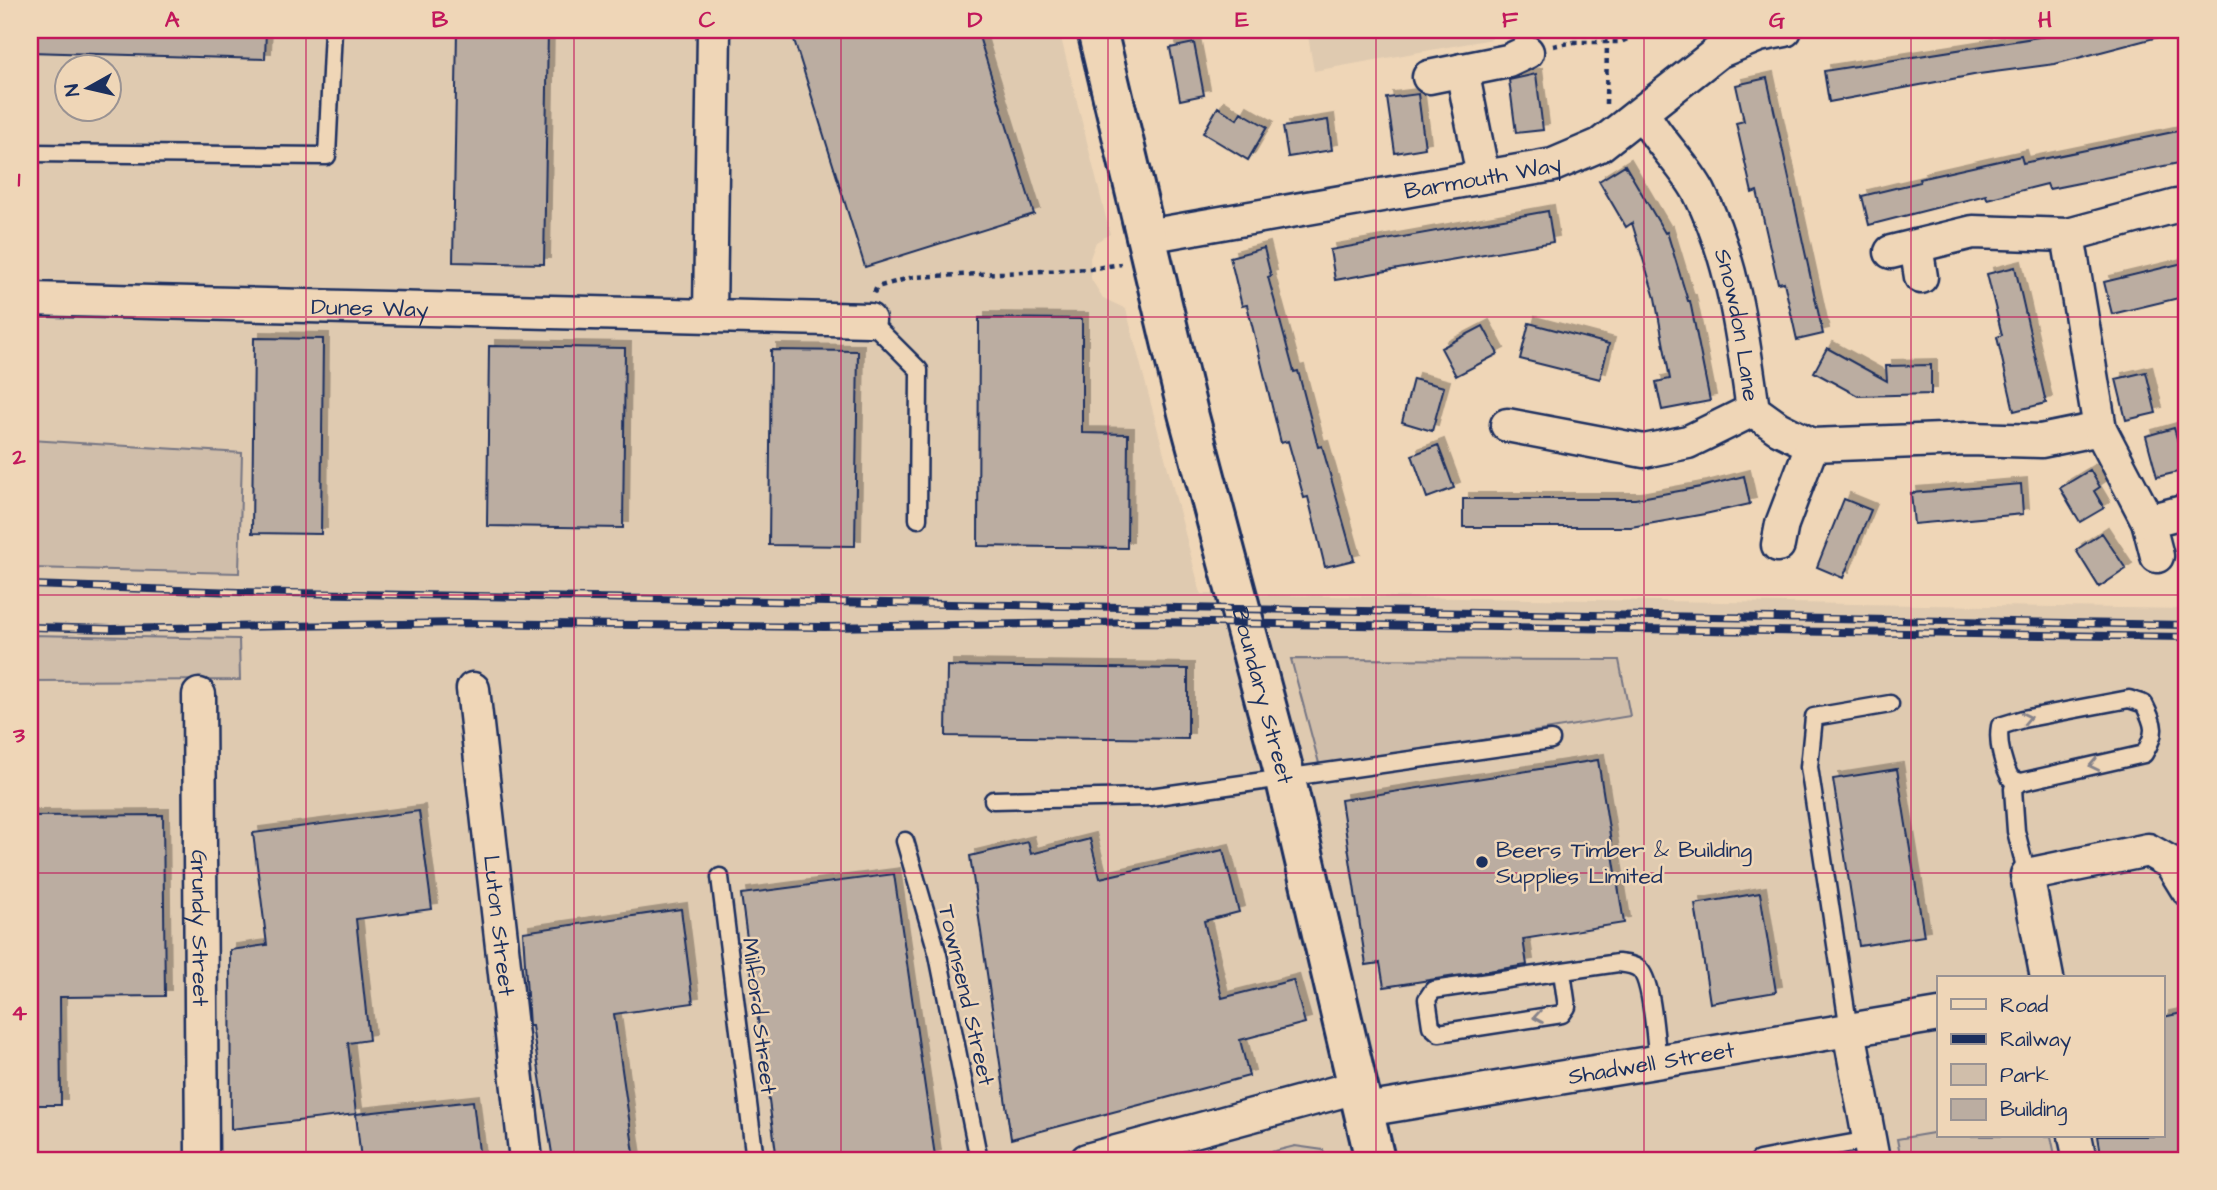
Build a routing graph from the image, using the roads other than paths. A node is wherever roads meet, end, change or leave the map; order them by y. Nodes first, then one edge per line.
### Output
1 (333, 30) edge
2 (714, 30) edge
3 (1097, 30) edge
4 (1785, 30) edge
5 (1712, 41) edge
6 (1527, 52) road end
7 (1462, 70) junction
8 (1429, 77) dead end
9 (1643, 113) junction
10 (30, 153) edge
11 (1483, 176) junction
12 (2187, 206) edge
13 (2068, 235) junction
14 (1147, 236) junction
15 (1921, 277) dead end
16 (30, 299) edge
17 (710, 314) junction
18 (869, 320) joint
19 (1753, 410) junction
20 (1507, 425) dead end
21 (2100, 429) junction
22 (1812, 445) junction
23 (2183, 512) dead end
24 (918, 519) dead end
25 (2148, 521) junction
26 (1778, 545) dead end
27 (2157, 556) dead end
28 (473, 689) dead end
29 (199, 695) dead end
30 (1890, 704) dead end
31 (1551, 740) dead end
32 (1286, 776) junction
33 (2021, 782) junction
34 (993, 800) dead end
35 (905, 841) dead end
36 (2027, 875) junction
37 (720, 877) dead end
38 (2187, 889) edge
39 (1562, 972) junction
40 (2047, 976) edge
41 (1937, 1015) edge
42 (1849, 1030) junction
43 (1658, 1061) junction
44 (1362, 1098) junction
45 (2075, 1138) edge
46 (1871, 1150) edge
47 (202, 1160) edge
48 (526, 1160) edge
49 (755, 1160) edge
50 (979, 1160) edge
51 (1087, 1160) edge
52 (1376, 1160) edge
53 (1759, 1160) edge
54 (2080, 1160) edge

1 - 10 lane
2 - 17 street
3 - 14 main road, Boundary Street
4 - 5 street, Barmouth Way
5 - 9 street, Barmouth Way
6 - 7 street
7 - 8 street
7 - 11 street
9 - 11 street, Barmouth Way
9 - 19 street, Snowdon Lane
11 - 14 street, Barmouth Way
12 - 13 street
13 - 15 street
13 - 21 street
14 - 32 main road, Boundary Street
16 - 17 street, Dunes Way
17 - 18 street, Dunes Way
18 - 24 lane
19 - 20 street
19 - 22 street, Snowdon Lane
21 - 22 street, Snowdon Lane
21 - 25 street
22 - 26 street
23 - 25 street
25 - 27 street
28 - 48 street, Luton Street
29 - 47 street, Grundy Street
30 - 42 lane
31 - 32 lane
32 - 34 lane
32 - 44 main road, Boundary Street
33 -> 33 lane
33 - 36 lane
35 - 50 lane, Townsend Street
36 - 38 street
36 - 40 street
37 - 49 lane, Milford Street
39 -> 39 lane
39 - 43 lane
41 - 42 street, Shadwell Street
42 - 43 street, Shadwell Street
42 - 46 street
43 - 44 street, Shadwell Street
44 - 51 street
44 - 52 main road, Boundary Street
45 - 54 street
46 - 53 lane

